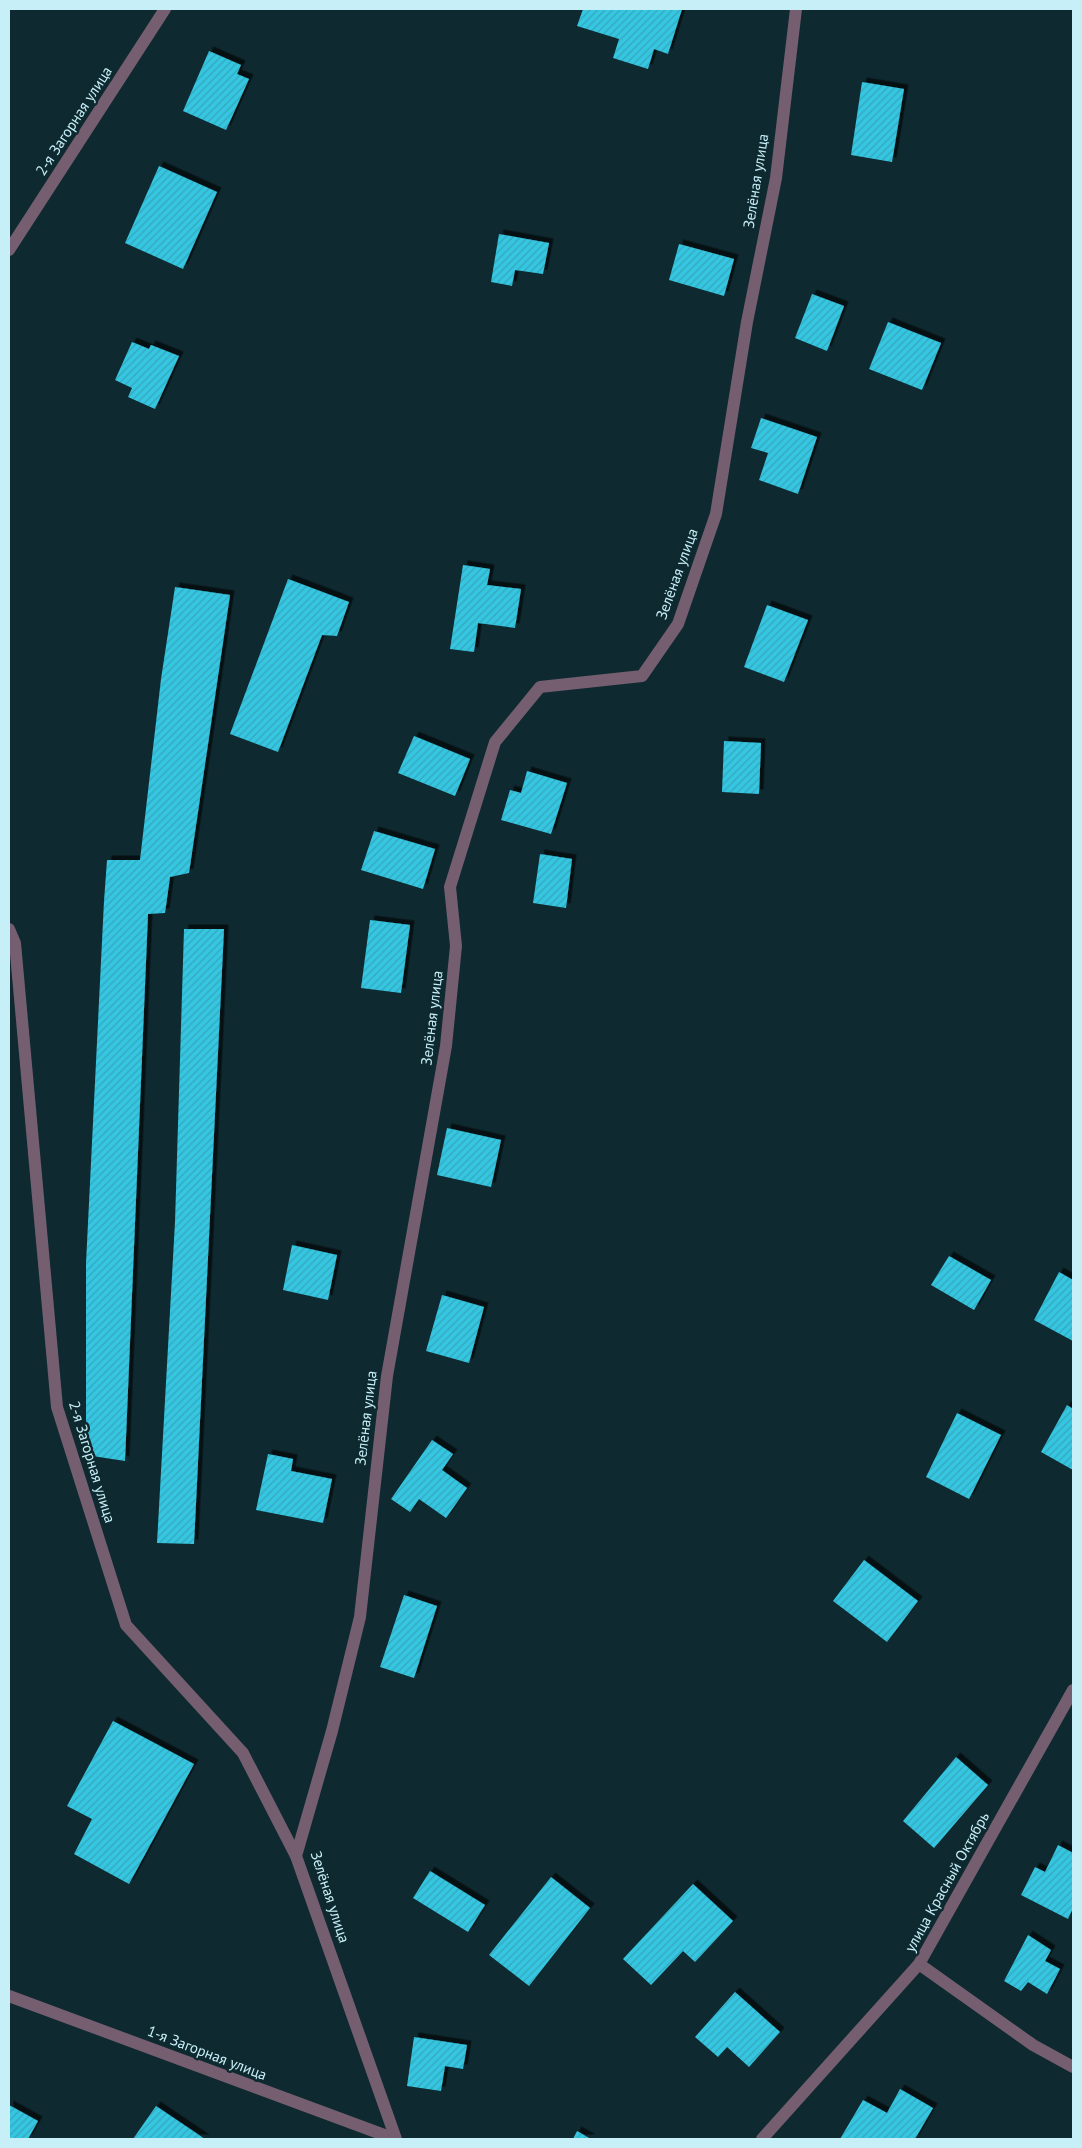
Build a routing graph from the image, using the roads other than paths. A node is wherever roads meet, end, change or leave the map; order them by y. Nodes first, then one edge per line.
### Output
1 (165, 9) edge
2 (796, 9) edge
3 (9, 250) edge
4 (9, 929) edge
5 (1073, 1690) edge
6 (296, 1856) junction
7 (919, 1964) junction
8 (9, 1996) edge
9 (1073, 2068) edge
10 (396, 2139) edge
11 (762, 2139) edge

1 - 3 street, 2-я Загорная улица
2 - 6 street, Зелёная улица
4 - 6 street, 2-я Загорная улица
5 - 7 street, улица Красный Октябрь
6 - 10 street, Зелёная улица
7 - 9 street
7 - 11 street, улица Красный Октябрь
8 - 10 street, 1-я Загорная улица

